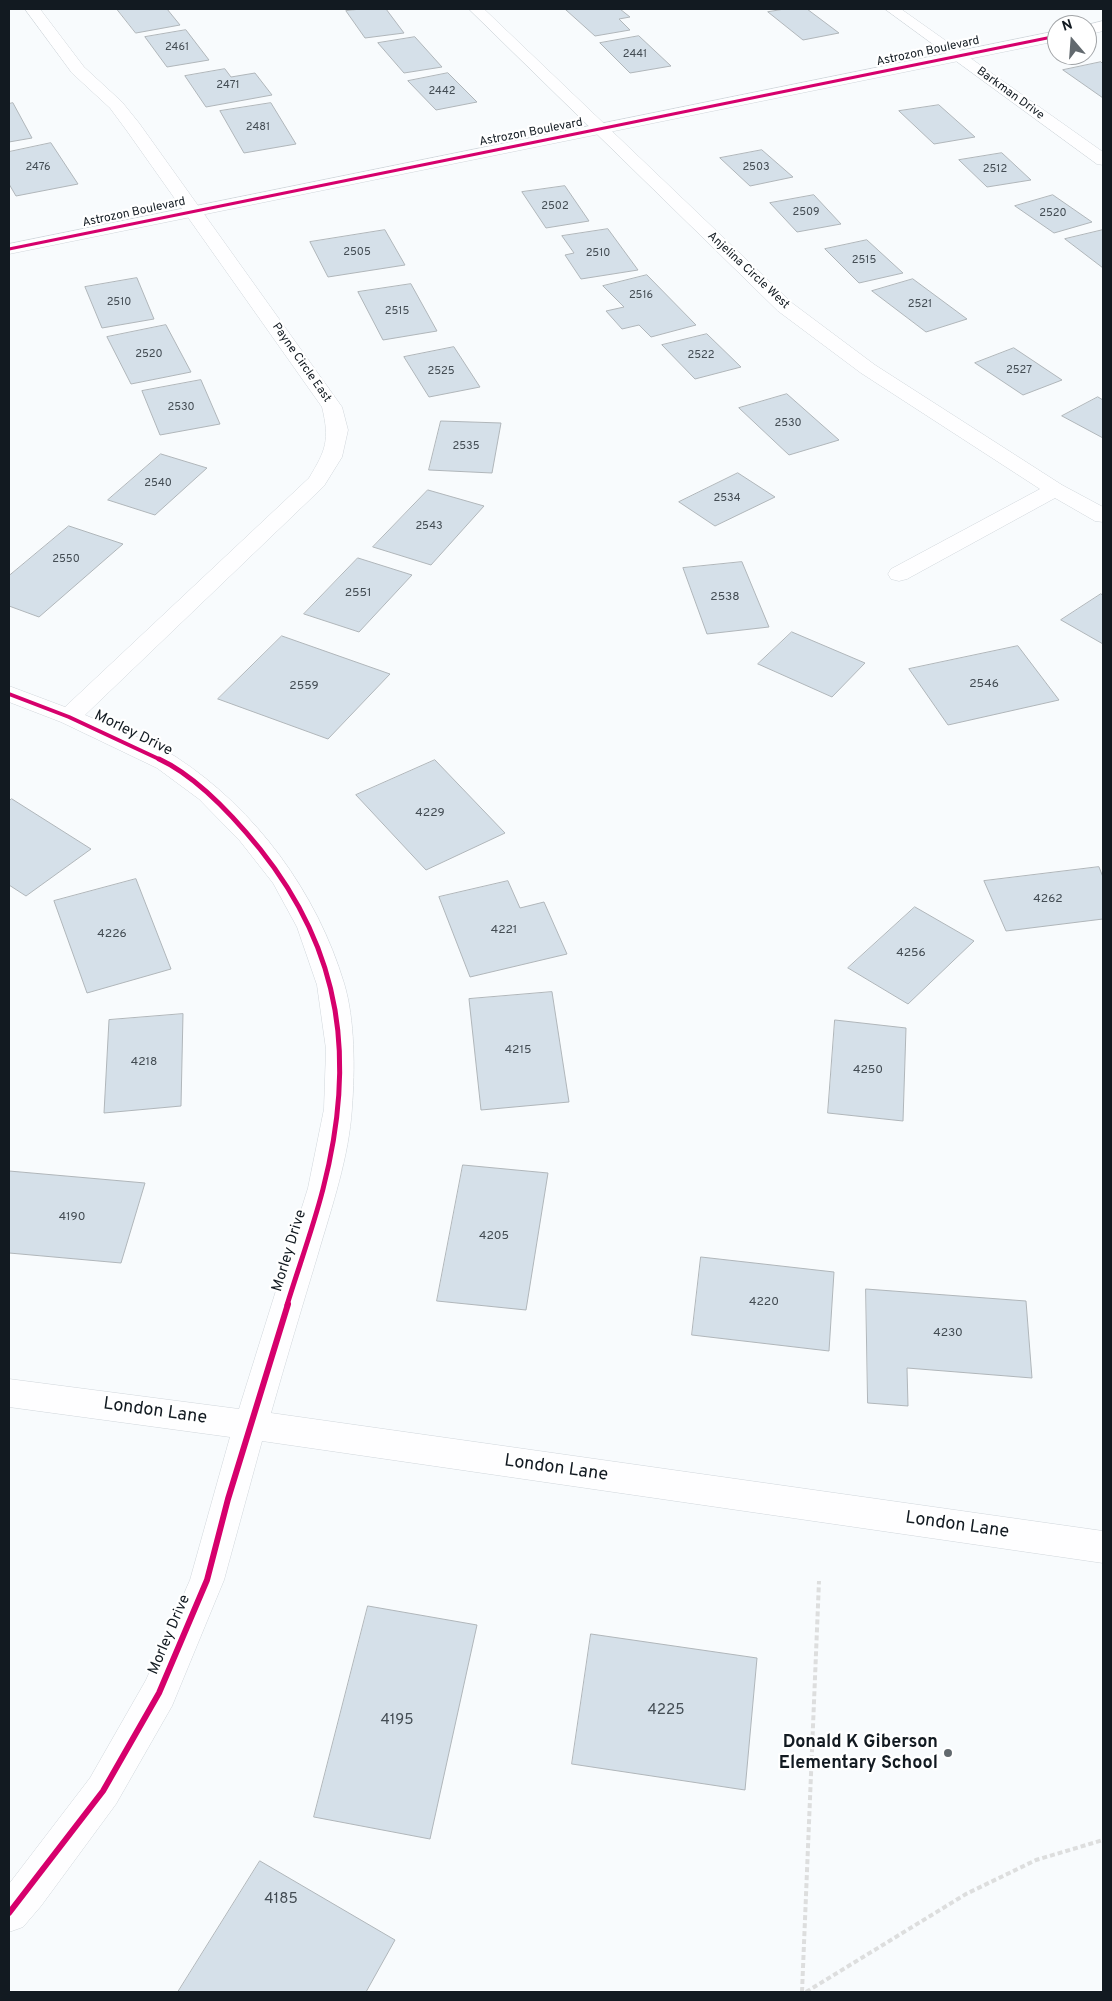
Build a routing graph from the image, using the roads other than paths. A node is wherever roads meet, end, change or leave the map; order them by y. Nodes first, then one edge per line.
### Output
1 (32, 9) edge
2 (476, 9) edge
3 (892, 9) edge
4 (1047, 38) edge
5 (957, 56) junction
6 (600, 129) junction
7 (1103, 160) edge
8 (194, 211) junction
9 (9, 249) edge
10 (1055, 489) junction
11 (1103, 516) edge
12 (898, 574) dead end
13 (9, 694) edge
14 (69, 717) junction
15 (9, 1393) edge
16 (250, 1425) junction
17 (1103, 1547) edge
18 (9, 1912) edge

1 - 8 street, Payne Circle East
2 - 6 street, Anjelina Circle West
3 - 5 street, Barkman Drive
4 - 5 street, Astrozon Boulevard
5 - 6 street, Astrozon Boulevard
5 - 7 street, Barkman Drive
6 - 8 street, Astrozon Boulevard
6 - 10 street, Anjelina Circle West
8 - 9 street, Astrozon Boulevard
8 - 14 street, Payne Circle East
10 - 11 street, Anjelina Circle West
10 - 12 street
13 - 14 street, Morley Drive
14 - 16 street, Morley Drive
15 - 16 street, London Lane
16 - 17 street, London Lane
16 - 18 street, Morley Drive

